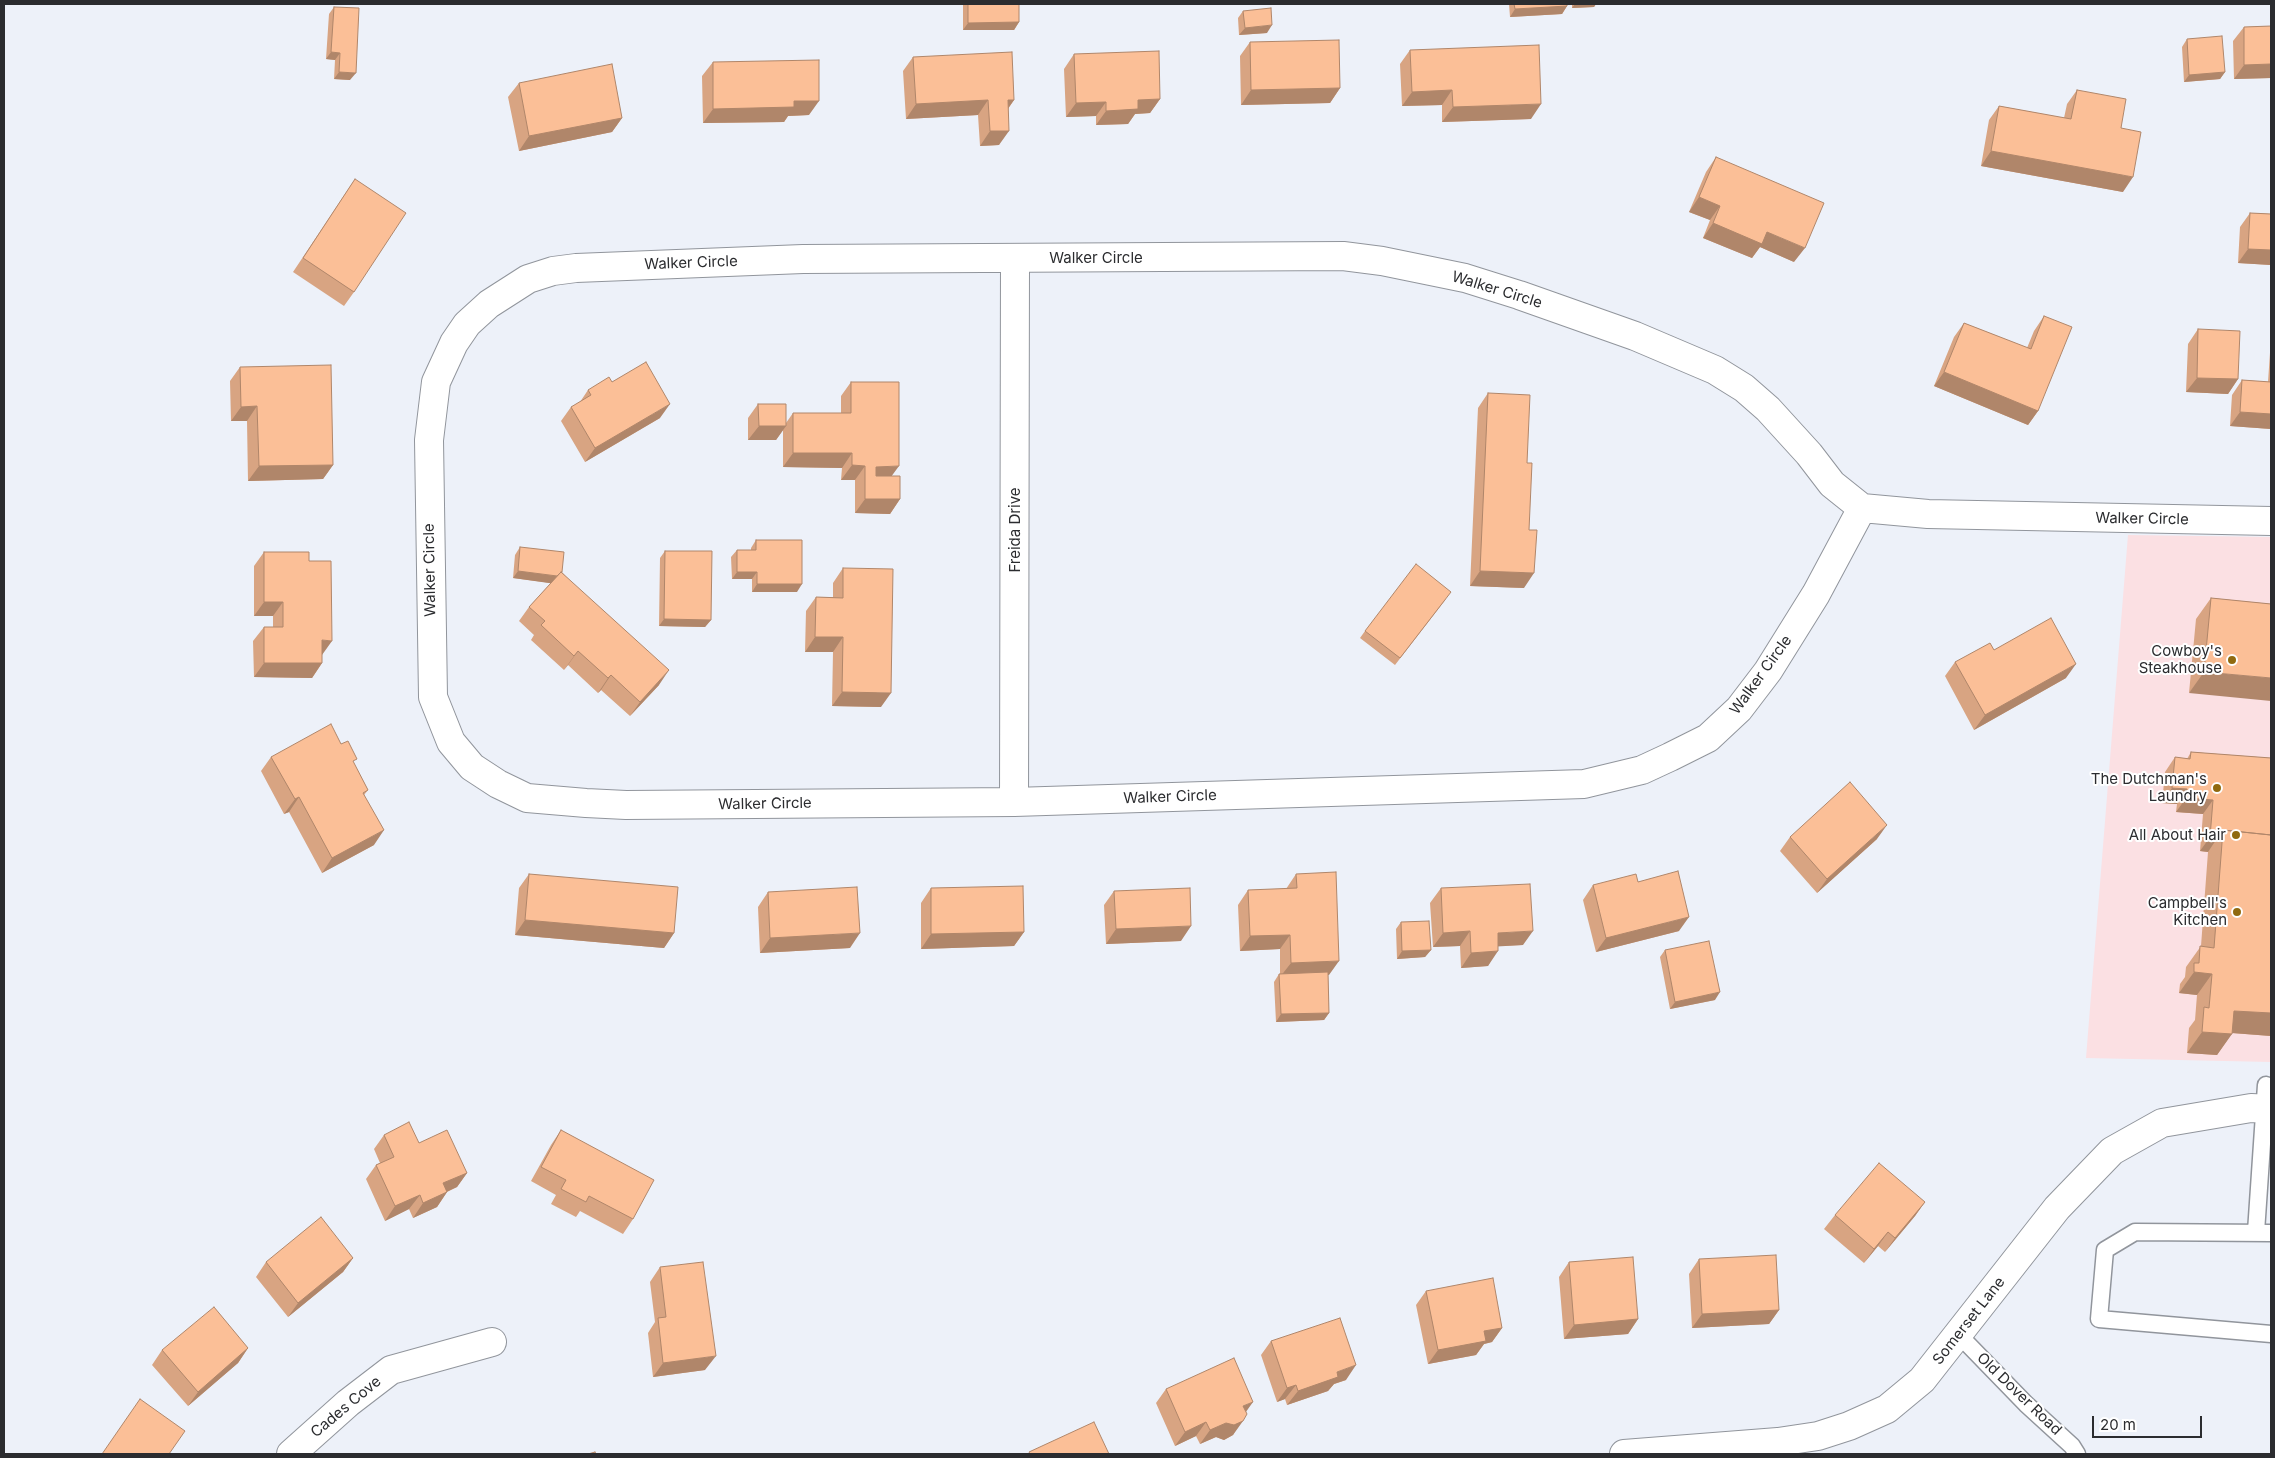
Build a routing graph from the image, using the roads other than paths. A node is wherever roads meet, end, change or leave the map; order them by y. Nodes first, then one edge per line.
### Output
1 (1015, 258) junction
2 (1862, 508) junction
3 (2271, 521) edge
4 (1014, 802) junction
5 (2267, 1101) edge
6 (2264, 1233) edge
7 (2271, 1334) edge
8 (1959, 1335) junction
9 (492, 1342) dead end
10 (291, 1454) edge
11 (1624, 1454) edge
12 (2077, 1454) edge

1 - 2 street, Walker Circle
1 - 4 street, Freida Drive
1 - 4 street, Walker Circle
2 - 3 street, Walker Circle
2 - 4 street, Walker Circle
5 - 6 lane
5 - 8 street, Somerset Lane
6 - 7 lane
8 - 11 street, Somerset Lane
8 - 12 lane, Old Dover Road
9 - 10 street, Cades Cove

